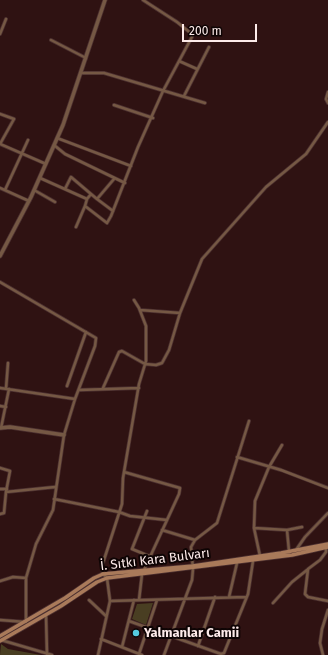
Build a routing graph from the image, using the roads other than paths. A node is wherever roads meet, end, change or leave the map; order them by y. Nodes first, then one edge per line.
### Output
1 (105, 0) edge
2 (143, 0) edge
3 (6, 19) dead end
4 (0, 34) edge
5 (51, 40) dead end
6 (209, 47) dead end
7 (86, 58) junction
8 (179, 60) junction
9 (197, 69) junction
10 (80, 73) junction
11 (163, 91) junction
12 (328, 92) edge
13 (184, 96) junction
14 (205, 103) dead end
15 (328, 104) edge
16 (114, 105) dead end
17 (0, 114) edge
18 (153, 118) junction
19 (328, 122) edge
20 (57, 138) junction
21 (28, 140) dead end
22 (0, 144) edge
23 (54, 145) junction
24 (22, 154) junction
25 (46, 164) junction
26 (131, 166) junction
27 (40, 178) junction
28 (114, 179) junction
29 (124, 183) junction
30 (0, 188) edge
31 (66, 189) junction
32 (5, 190) junction
33 (34, 190) junction
34 (92, 194) junction
35 (87, 199) junction
36 (97, 199) junction
37 (29, 201) junction
38 (55, 202) dead end
39 (86, 206) junction
40 (113, 211) junction
41 (76, 227) dead end
42 (0, 256) edge
43 (0, 282) edge
44 (134, 300) dead end
45 (140, 310) junction
46 (180, 313) junction
47 (86, 332) junction
48 (8, 363) dead end
49 (145, 364) junction
50 (67, 386) dead end
51 (0, 388) edge
52 (103, 388) junction
53 (138, 388) junction
54 (8, 389) junction
55 (79, 390) junction
56 (75, 399) junction
57 (0, 406) edge
58 (6, 407) junction
59 (248, 421) dead end
60 (0, 428) edge
61 (64, 435) junction
62 (282, 445) dead end
63 (237, 457) junction
64 (269, 467) junction
65 (0, 468) edge
66 (124, 472) junction
67 (56, 487) junction
68 (328, 488) edge
69 (0, 489) edge
70 (6, 491) junction
71 (54, 499) junction
72 (147, 511) dead end
73 (119, 512) junction
74 (0, 514) edge
75 (328, 514) edge
76 (145, 518) junction
77 (167, 520) junction
78 (302, 527) dead end
79 (254, 528) junction
80 (162, 530) junction
81 (287, 530) junction
82 (195, 540) junction
83 (327, 546) edge
84 (296, 550) junction
85 (289, 552) junction
86 (149, 556) junction
87 (260, 556) junction
88 (253, 561) junction
89 (237, 563) junction
90 (193, 567) junction
91 (308, 569) junction
92 (143, 572) junction
93 (103, 574) junction
94 (26, 578) junction
95 (107, 578) junction
96 (0, 581) edge
97 (215, 597) junction
98 (229, 597) junction
99 (246, 598) junction
100 (186, 599) junction
101 (89, 600) dead end
102 (134, 600) junction
103 (140, 600) junction
104 (157, 600) junction
105 (110, 601) junction
106 (328, 601) edge
107 (274, 603) dead end
108 (328, 610) edge
109 (46, 614) junction
110 (106, 616) junction
111 (0, 620) edge
112 (129, 621) junction
113 (26, 622) junction
114 (148, 628) junction
115 (171, 636) junction
116 (0, 639) edge
117 (101, 639) junction
118 (198, 646) junction
119 (122, 647) junction
120 (47, 654) edge
121 (140, 654) edge
122 (52, 655) edge
123 (98, 655) edge
124 (164, 655) edge
125 (323, 655) edge

1 - 7 street
2 - 8 street
3 - 4 street
5 - 7 street
6 - 9 street
7 - 10 street
8 - 9 street
8 - 11 street
9 - 13 street
10 - 11 street
10 - 20 street
11 - 13 street
11 - 18 street
12 - 15 street
13 - 14 street
16 - 18 street
17 - 22 street
18 - 26 street
19 - 46 street
20 - 23 street
20 - 26 street
21 - 24 street
22 - 24 street
23 - 25 street
23 - 28 street
24 - 25 street
24 - 32 street
25 - 27 street
26 - 29 street
27 - 31 street
27 - 33 street
28 - 29 street
28 - 36 street
29 - 40 street
30 - 32 street
31 - 34 street
31 - 35 street
32 - 37 street
33 - 37 street
33 - 38 street
34 - 35 street
34 - 36 street
35 - 39 street
36 - 40 street
37 - 42 street
39 - 40 street
39 - 41 street
43 - 47 street
44 - 45 street
45 - 46 street
45 - 49 street
46 - 49 street
47 - 50 street
47 - 55 street
48 - 54 street
49 - 52 street
49 - 53 street
51 - 54 street
52 - 53 street
52 - 55 street
53 - 66 street
54 - 56 street
54 - 58 street
55 - 56 street
56 - 61 street
57 - 58 street
58 - 60 street
59 - 63 street
60 - 61 street
61 - 67 street
62 - 64 street
63 - 64 street
63 - 82 street
64 - 68 street
64 - 79 street
65 - 70 street
66 - 73 street
66 - 77 street
67 - 70 street
67 - 71 street
69 - 70 street
70 - 74 street
71 - 73 street
71 - 94 street
72 - 76 street
73 - 76 street
73 - 93 street
75 - 84 street
76 - 77 street
76 - 86 street
77 - 80 street
78 - 81 street
79 - 81 street
79 - 87 street
80 - 82 street
80 - 86 street
81 - 85 street
82 - 90 street
83 - 84 main road, İ. Sıtkı Kara Bulvarı
83 - 88 main road, İ. Sıtkı Kara Bulvarı
83 - 91 street
84 - 85 main road, İ. Sıtkı Kara Bulvarı
85 - 87 main road, İ. Sıtkı Kara Bulvarı
86 - 92 street
87 - 90 main road, İ. Sıtkı Kara Bulvarı
88 - 89 main road, İ. Sıtkı Kara Bulvarı
88 - 99 street
89 - 90 main road, İ. Sıtkı Kara Bulvarı
89 - 98 street
90 - 92 main road, İ. Sıtkı Kara Bulvarı
90 - 100 street
91 - 106 street
91 - 107 street
92 - 93 main road, İ. Sıtkı Kara Bulvarı
92 - 95 main road, İ. Sıtkı Kara Bulvarı
92 - 103 street
93 - 95 street
93 - 113 main road, İ. Sıtkı Kara Bulvarı
94 - 96 street
94 - 113 street
95 - 105 street
95 - 109 main road, İ. Sıtkı Kara Bulvarı
97 - 98 street
97 - 100 street
97 - 118 street
98 - 99 street
99 - 118 street
100 - 104 street
100 - 115 street
101 - 110 street
102 - 103 street
102 - 105 street
102 - 112 street
103 - 104 street
104 - 114 street
105 - 110 street
108 - 125 street
109 - 116 main road, İ. Sıtkı Kara Bulvarı
109 - 120 street
110 - 117 street
111 - 113 street
112 - 114 street
112 - 119 street
113 - 116 main road, İ. Sıtkı Kara Bulvarı
114 - 115 street
114 - 121 street
115 - 118 street
115 - 124 street
116 - 120 street
117 - 119 street
117 - 123 street
119 - 121 street
120 - 122 street

